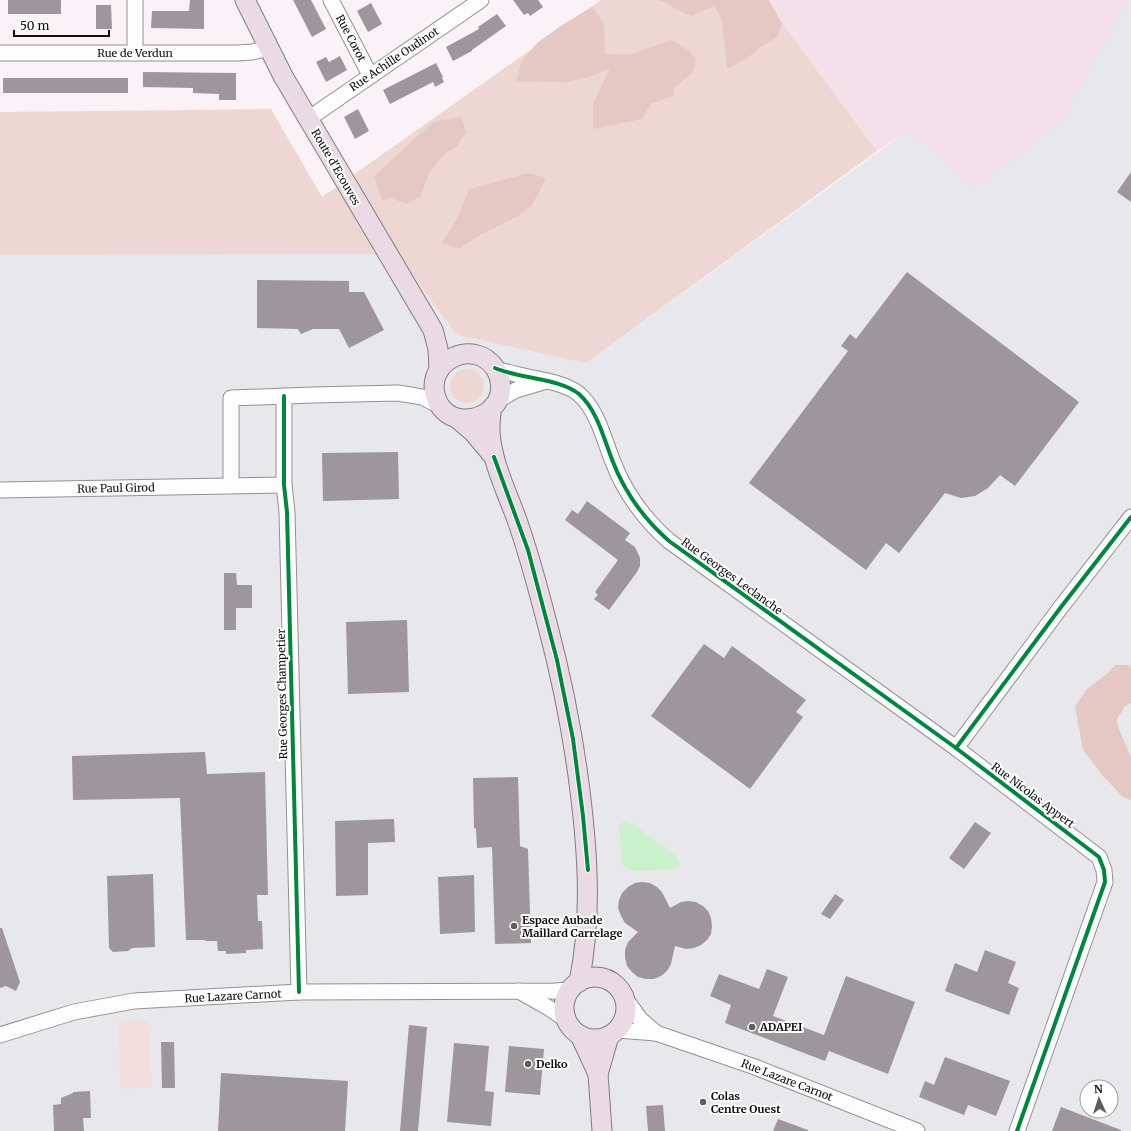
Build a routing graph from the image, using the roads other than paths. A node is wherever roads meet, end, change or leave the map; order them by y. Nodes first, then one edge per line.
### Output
1 (136, 0) edge
2 (245, 0) edge
3 (331, 0) edge
4 (481, 0) edge
5 (269, 48) junction
6 (0, 53) edge
7 (134, 53) junction
8 (370, 75) junction
9 (308, 119) junction
10 (433, 330) junction
11 (462, 354) junction
12 (494, 368) junction
13 (437, 374) junction
14 (545, 381) junction
15 (398, 393) junction
16 (284, 396) junction
17 (495, 405) junction
18 (440, 406) junction
19 (458, 419) junction
20 (494, 456) junction
21 (231, 485) junction
22 (284, 485) junction
23 (0, 490) edge
24 (1131, 517) edge
25 (956, 748) junction
26 (586, 935) junction
27 (602, 978) junction
28 (575, 986) junction
29 (518, 991) junction
30 (299, 992) junction
31 (625, 998) junction
32 (574, 1028) junction
33 (613, 1033) junction
34 (656, 1033) junction
35 (0, 1035) edge
36 (598, 1074) junction
37 (602, 1131) edge
38 (917, 1131) edge
39 (1017, 1131) edge

1 - 7 street
2 - 5 main road, Route d'Ecouves
3 - 8 street, Rue Corot
4 - 8 street, Rue Achille Oudinot
5 - 7 street, Rue de Verdun
5 - 9 main road, Route d'Ecouves
6 - 7 street, Rue de Verdun
8 - 9 street, Rue Achille Oudinot
9 - 10 main road, Route d'Ecouves
10 - 11 main road
10 - 13 main road
11 - 12 main road
11 - 13 main road
12 - 14 street, Rue Georges Leclanche
12 - 17 main road
13 - 15 street
13 - 18 main road
14 - 17 street
14 - 25 street, Rue Georges Leclanche
15 - 16 street
15 - 18 street
16 - 21 street
16 - 22 street, Rue Georges Champetier
17 - 19 main road
17 - 20 main road
18 - 19 main road
19 - 20 main road
20 - 26 main road
21 - 22 street
21 - 23 street, Rue Paul Girod
22 - 30 street, Rue Georges Champetier
24 - 25 street
25 - 39 street, Rue Nicolas Appert
26 - 27 main road
26 - 28 main road
27 - 28 main road
27 - 31 main road
28 - 29 street, Rue Lazare Carnot
28 - 32 main road
29 - 30 street, Rue Lazare Carnot
29 - 32 street, Rue Lazare Carnot
30 - 35 street, Rue Lazare Carnot
31 - 33 main road
31 - 34 street, Rue Lazare Carnot
32 - 33 main road
32 - 36 main road
33 - 34 street, Rue Lazare Carnot
33 - 36 main road
34 - 38 street, Rue Lazare Carnot
36 - 37 main road

